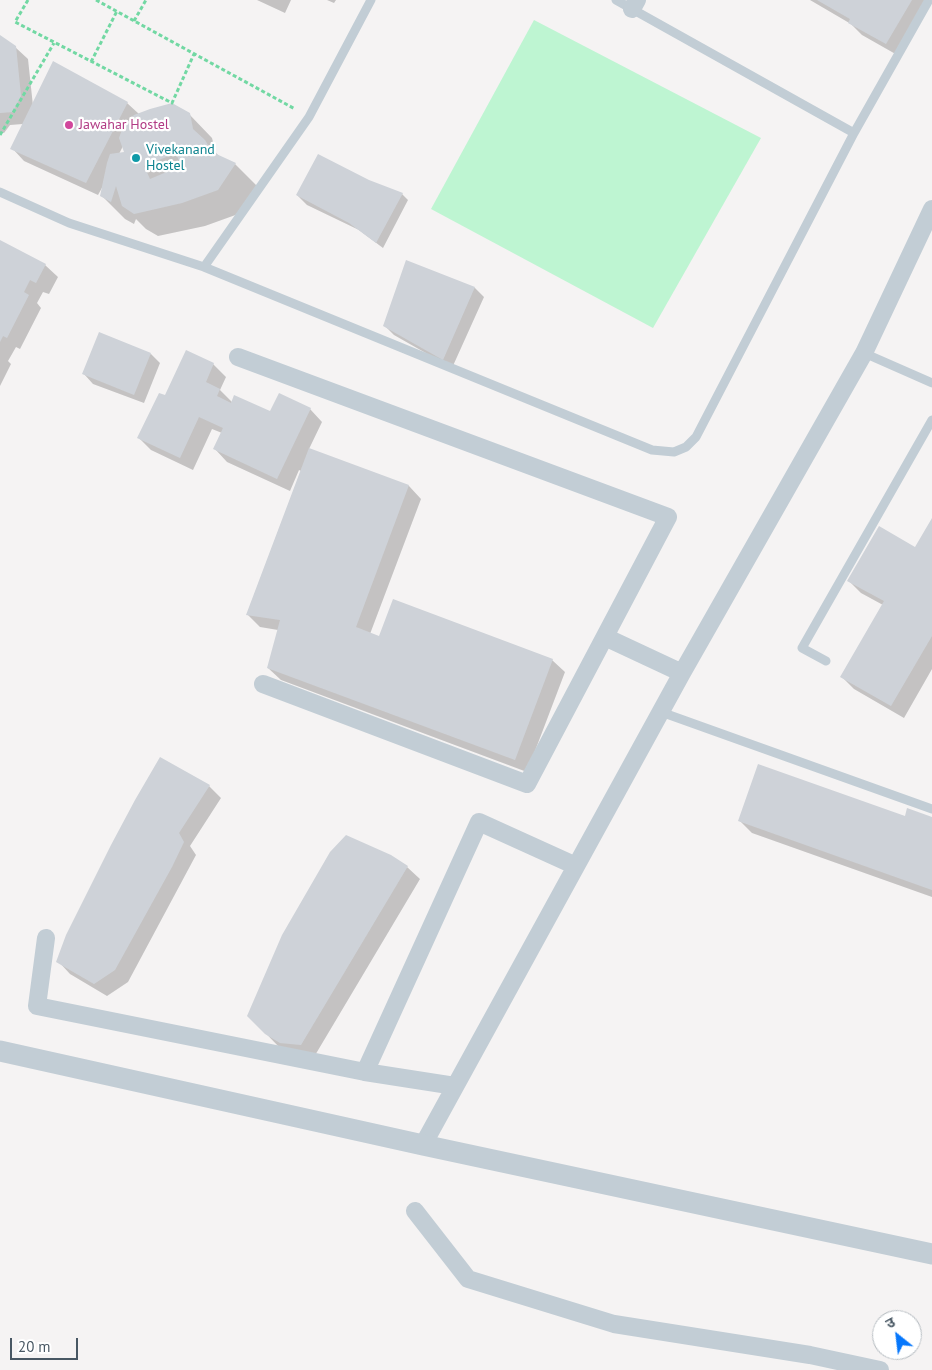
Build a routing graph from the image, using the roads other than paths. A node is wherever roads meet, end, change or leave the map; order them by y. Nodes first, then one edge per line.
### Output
1 (371, 0) edge
2 (616, 0) edge
3 (929, 0) edge
4 (635, 5) edge
5 (854, 134) junction
6 (0, 192) edge
7 (932, 209) edge
8 (204, 267) junction
9 (864, 354) junction
10 (238, 357) dead end
11 (932, 383) edge
12 (932, 420) edge
13 (605, 637) junction
14 (826, 661) dead end
15 (682, 673) junction
16 (263, 684) dead end
17 (661, 712) junction
18 (932, 809) edge
19 (576, 866) junction
20 (46, 938) dead end
21 (0, 1051) edge
22 (365, 1072) junction
23 (455, 1086) junction
24 (423, 1145) junction
25 (415, 1211) dead end
26 (932, 1254) edge
27 (880, 1370) edge

1 - 8 lane
2 - 4 lane
3 - 5 lane
4 - 5 lane
5 - 8 lane
6 - 8 lane
7 - 9 street
9 - 11 lane
9 - 15 street
10 - 13 street
12 - 14 lane
13 - 15 street
13 - 16 street
15 - 17 street
17 - 18 lane
17 - 19 street
19 - 22 street
19 - 23 street
20 - 22 street
21 - 24 street
22 - 23 street
23 - 24 street
24 - 26 street
25 - 27 street

